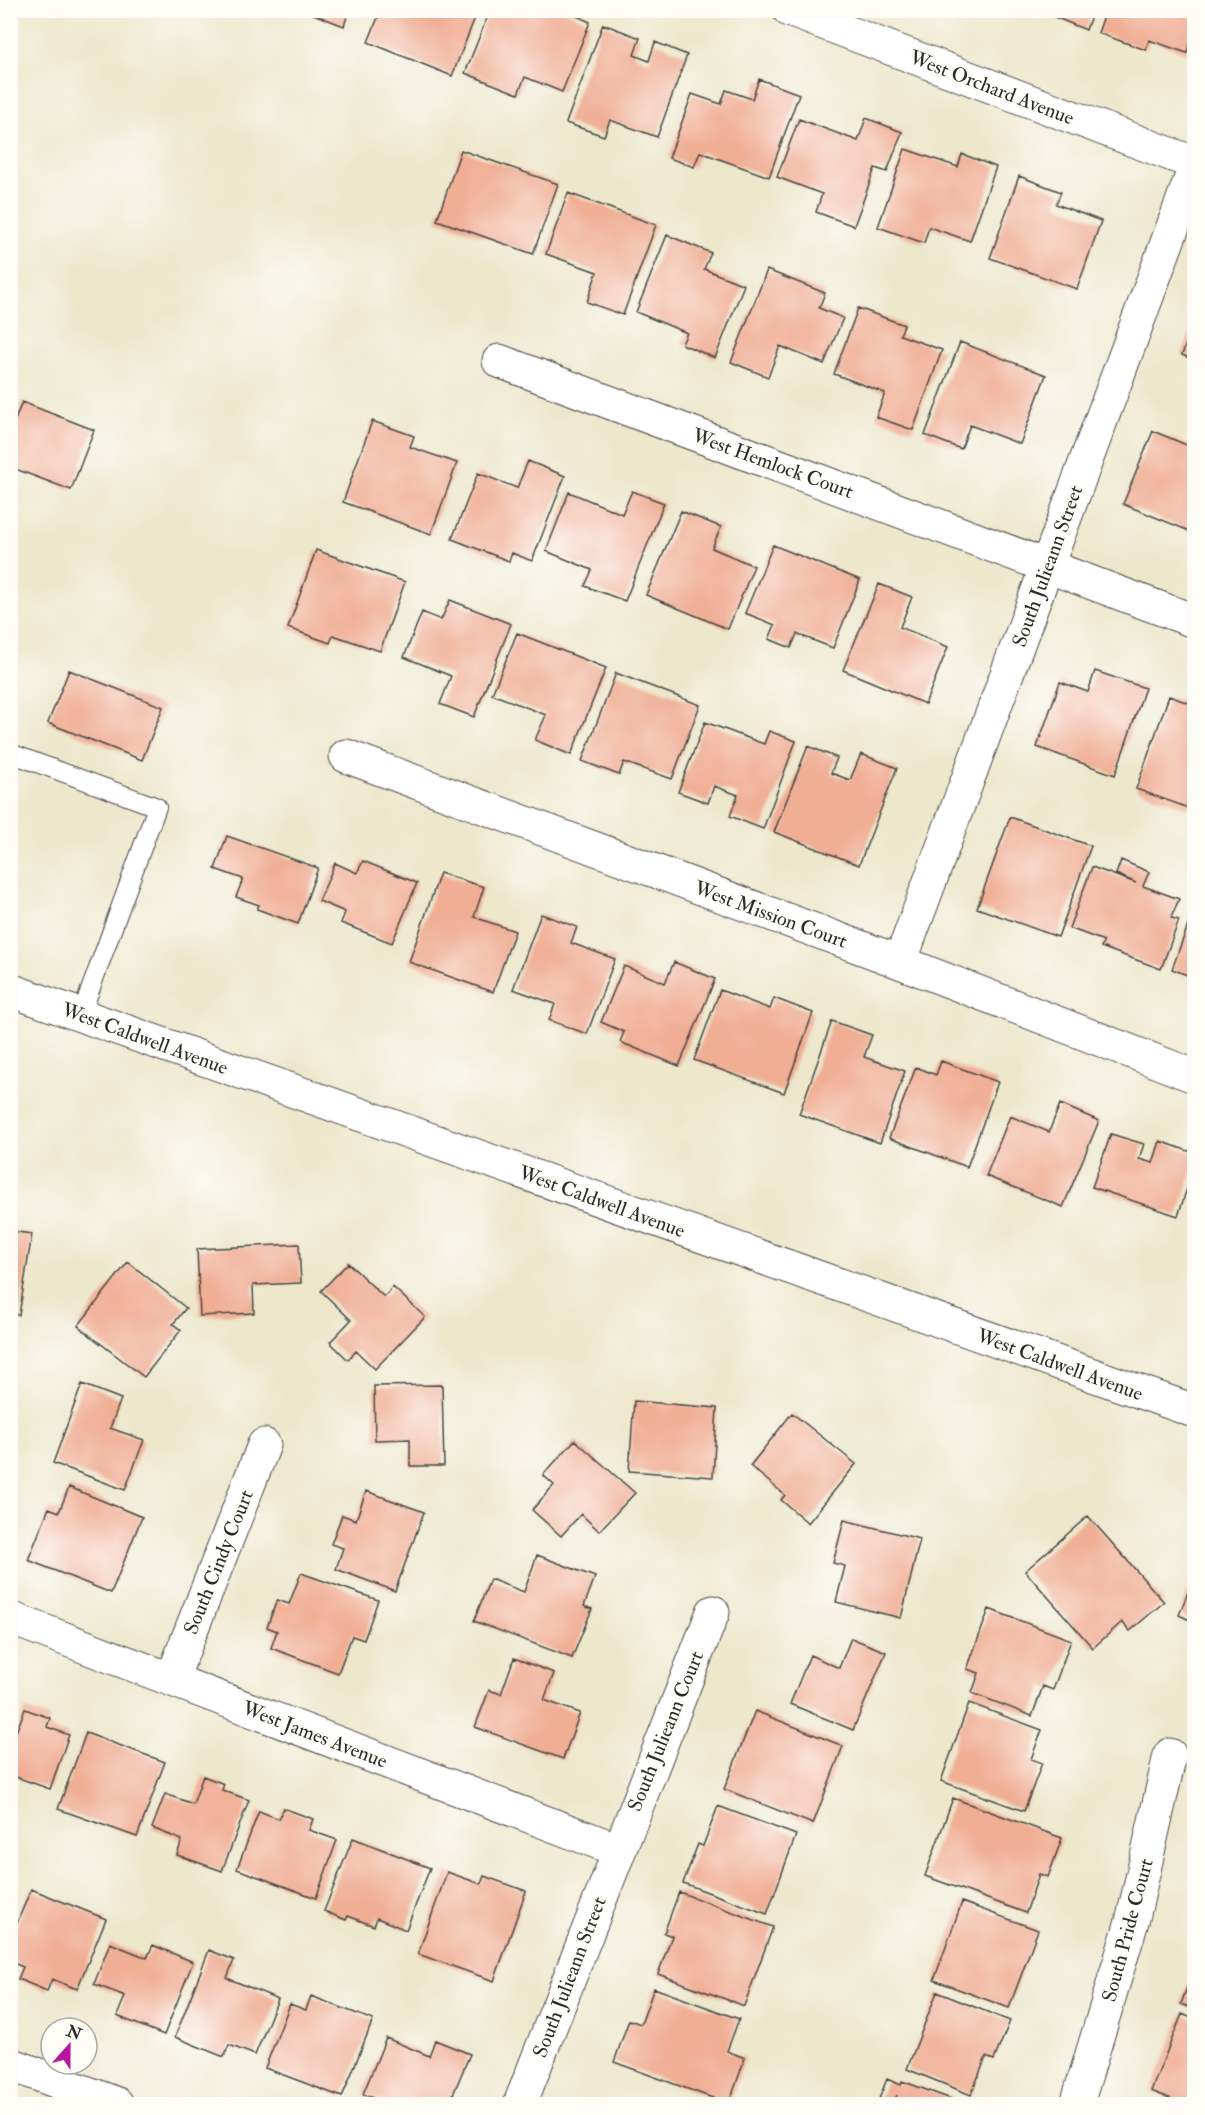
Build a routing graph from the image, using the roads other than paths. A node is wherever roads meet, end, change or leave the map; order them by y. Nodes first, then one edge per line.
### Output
1 (789, 10) edge
2 (1194, 163) edge
3 (1194, 170) edge
4 (499, 361) dead end
5 (1047, 566) junction
6 (1194, 621) edge
7 (10, 753) edge
8 (346, 756) dead end
9 (900, 962) junction
10 (10, 990) edge
11 (81, 1015) junction
12 (1194, 1076) edge
13 (1194, 1411) edge
14 (264, 1445) dead end
15 (712, 1612) dead end
16 (10, 1618) edge
17 (172, 1679) junction
18 (1170, 1755) dead end
19 (618, 1850) junction
20 (10, 2064) edge
21 (117, 2104) edge
22 (520, 2104) edge
23 (1077, 2104) edge

1 - 2 street, West Orchard Avenue
3 - 5 street, South Julieann Street
4 - 5 street, West Hemlock Court
5 - 6 street, West Hemlock Court
5 - 9 street, South Julieann Street
7 - 11 lane
8 - 9 street, West Mission Court
9 - 12 street, West Mission Court
10 - 11 street, West Caldwell Avenue
11 - 13 street, West Caldwell Avenue
14 - 17 street, South Cindy Court
15 - 19 street, South Julieann Court
16 - 17 street, West James Avenue
17 - 19 street, West James Avenue
18 - 23 street, South Pride Court
19 - 22 street, South Julieann Street
20 - 21 street

